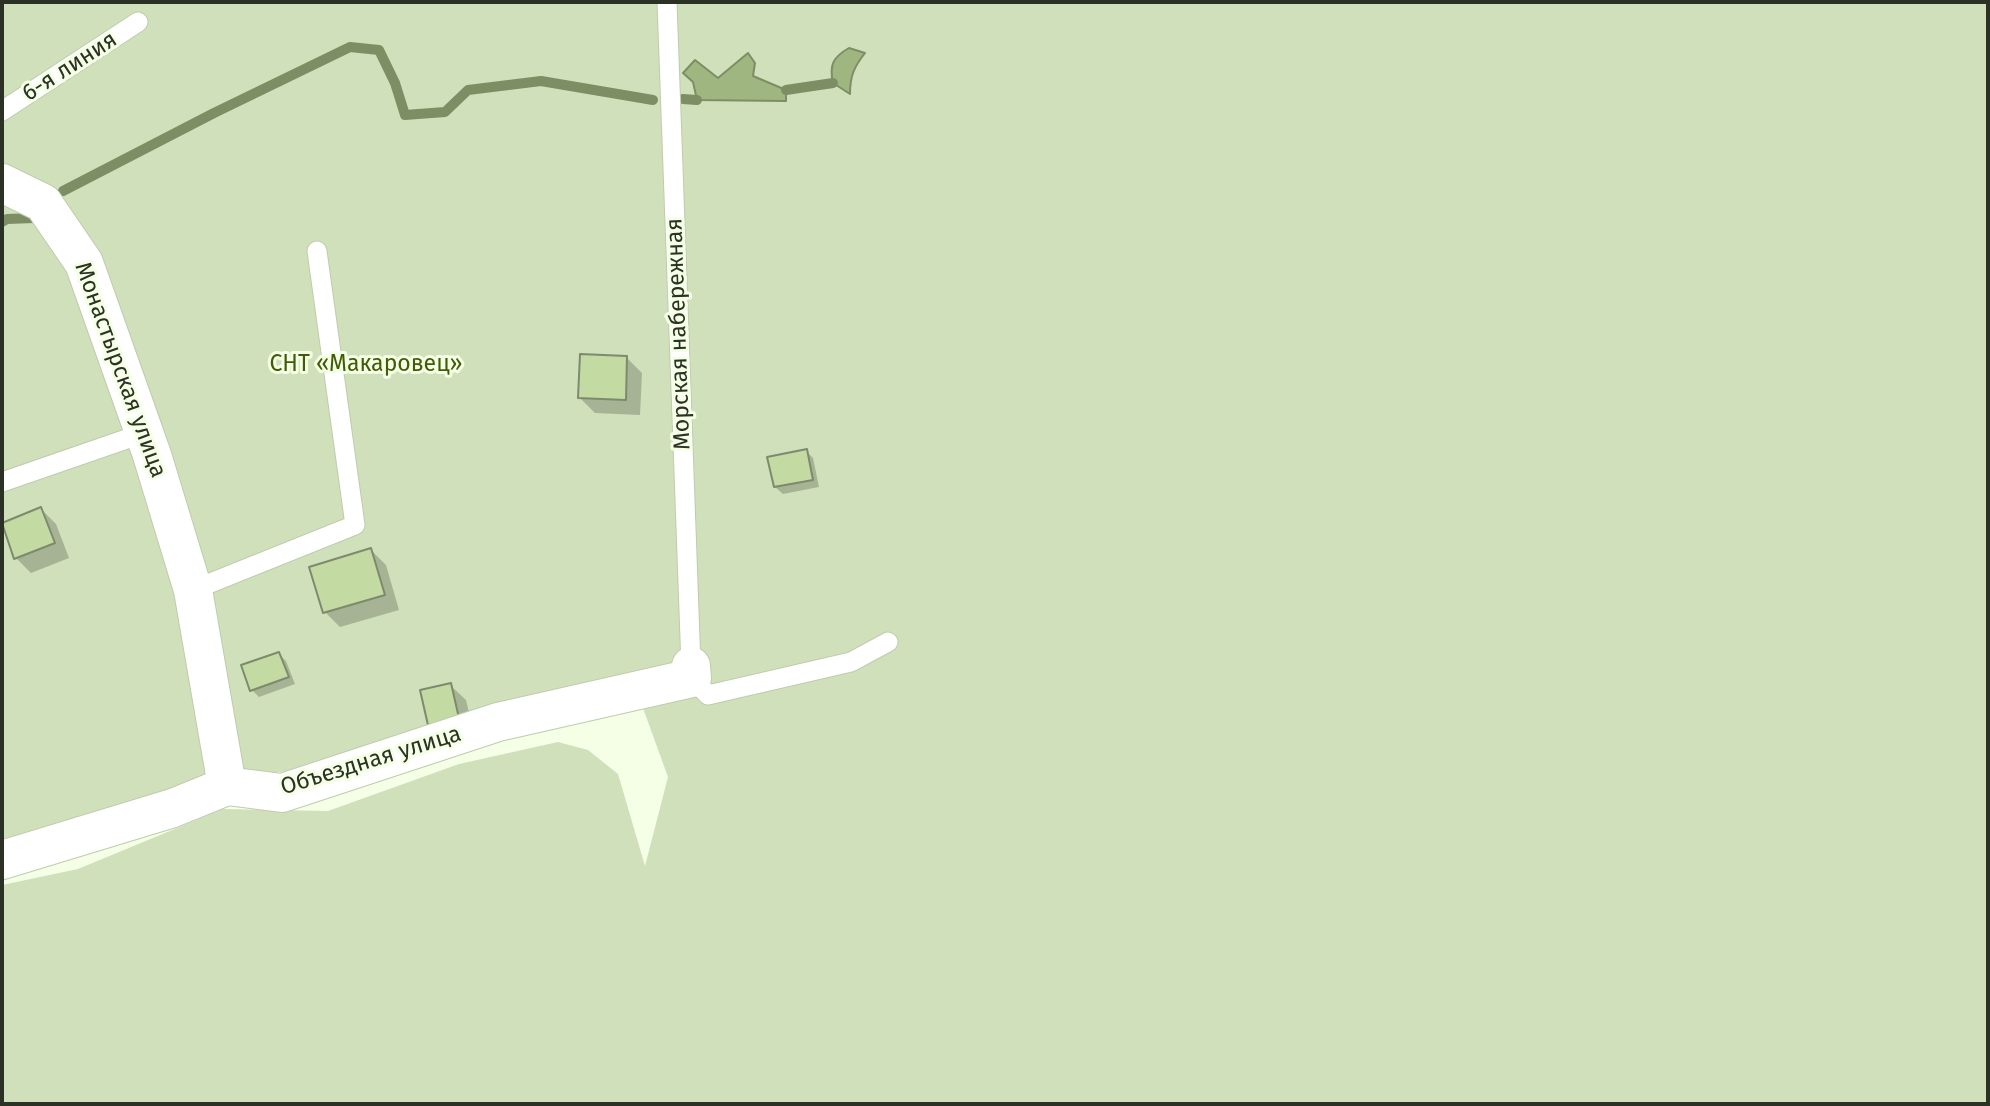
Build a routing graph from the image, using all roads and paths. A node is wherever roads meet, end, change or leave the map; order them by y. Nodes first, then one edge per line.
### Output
1 (667, 2) edge
2 (138, 22) dead end
3 (2, 111) edge
4 (2, 183) edge
5 (317, 251) dead end
6 (144, 433) junction
7 (2, 482) edge
8 (193, 590) junction
9 (888, 642) dead end
10 (692, 672) junction
11 (227, 786) junction
12 (2, 860) edge

1 - 10 lane, Морская набережная
2 - 3 lane, 6-я линия
4 - 6 street, Монастырская улица
5 - 8 lane
6 - 7 lane
6 - 8 street, Монастырская улица
8 - 11 street, Монастырская улица
9 - 10 lane
10 - 11 street, Объездная улица
11 - 12 street, Объездная улица

